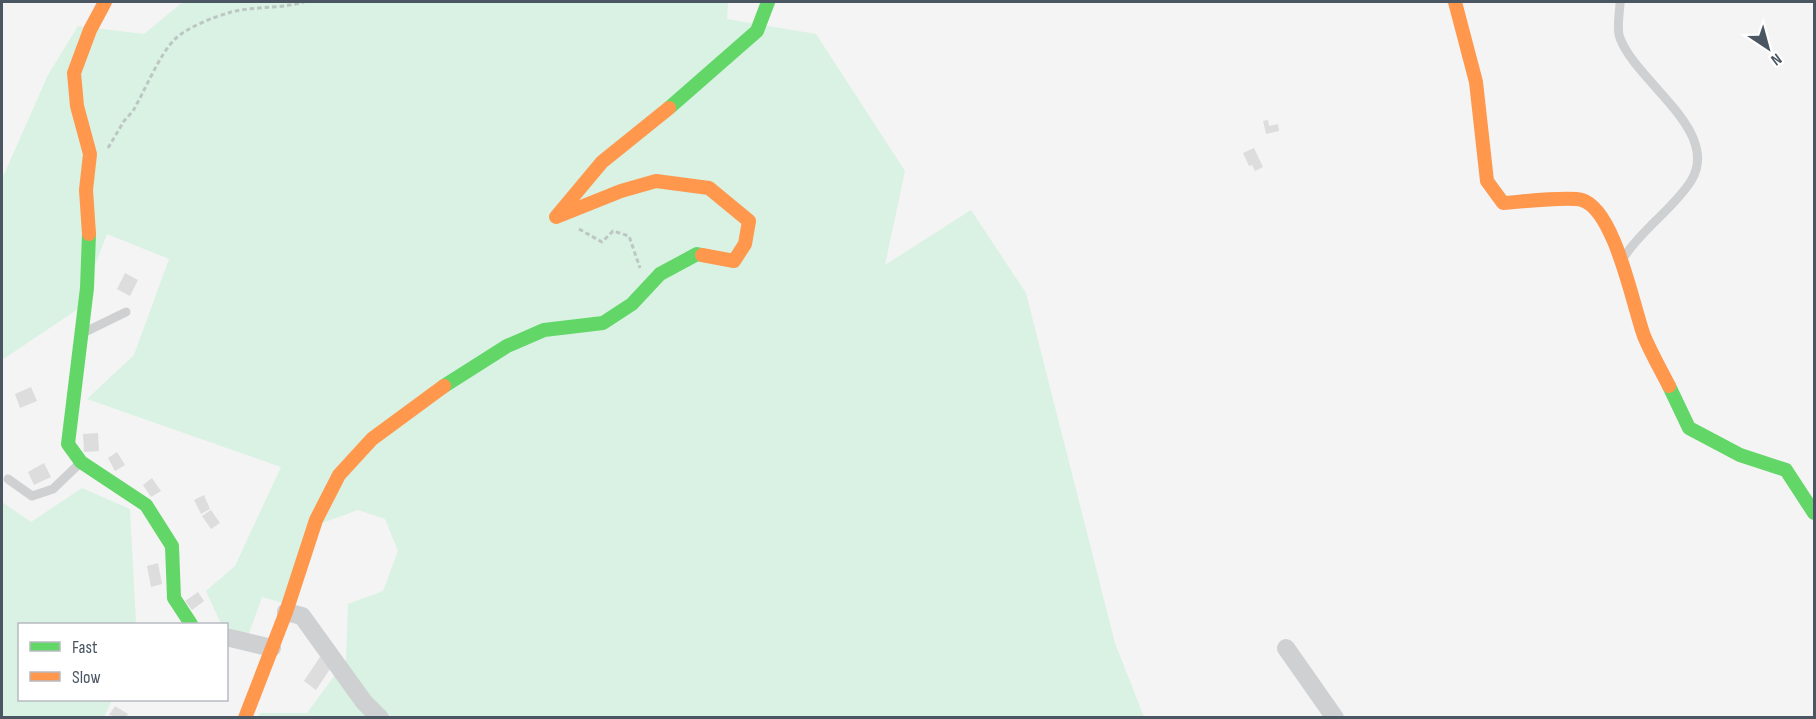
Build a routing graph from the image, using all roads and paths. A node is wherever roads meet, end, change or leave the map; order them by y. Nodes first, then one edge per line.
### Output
1 (105, 2) edge
2 (304, 2) edge
3 (768, 2) edge
4 (1455, 2) edge
5 (1620, 2) edge
6 (90, 175) junction
7 (556, 217) junction
8 (1621, 261) junction
9 (650, 284) junction
10 (126, 312) dead end
11 (81, 334) junction
12 (81, 462) junction
13 (8, 479) dead end
14 (1815, 513) edge
15 (286, 612) junction
16 (190, 623) edge
17 (228, 637) edge
18 (272, 648) junction
19 (1286, 648) dead end
20 (245, 717) edge
21 (380, 717) edge
22 (1335, 717) edge

1 - 6 street
2 - 6 path
3 - 7 street
4 - 8 street
5 - 8 lane
6 - 11 street
7 - 9 path
7 - 9 street
8 - 14 street
9 - 15 street
10 - 11 lane
11 - 12 street
12 - 13 lane
12 - 16 street
15 - 18 street
15 - 21 street
17 - 18 street
18 - 20 street
19 - 22 street

